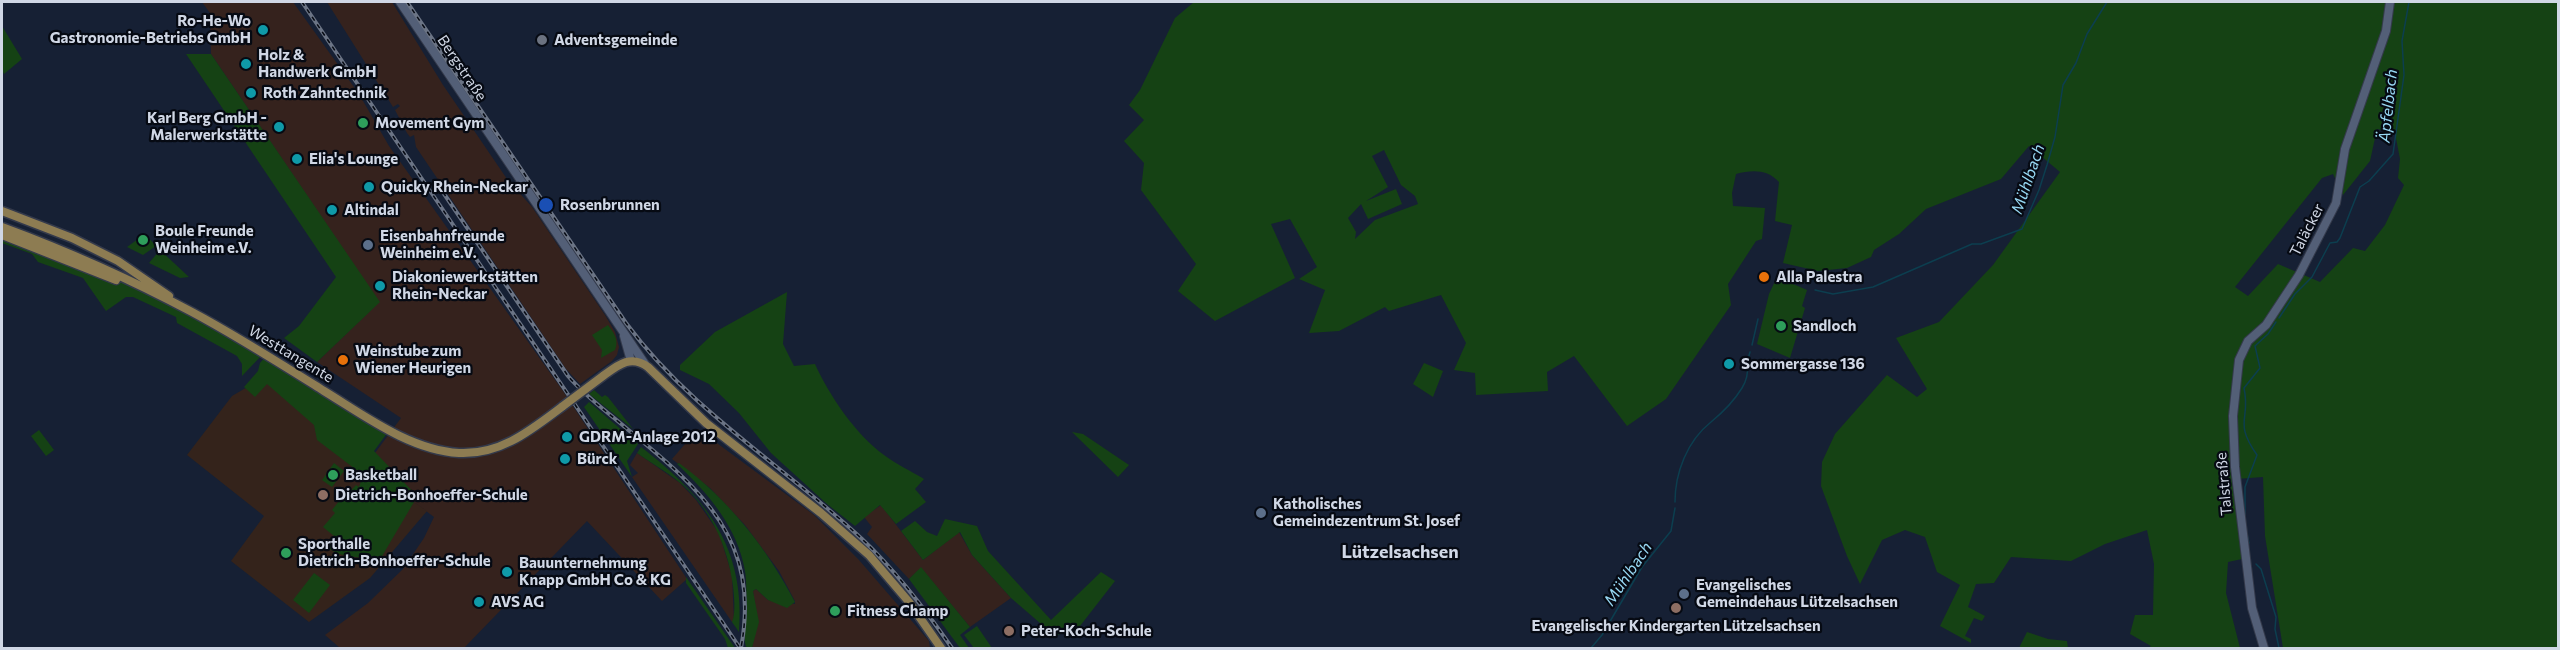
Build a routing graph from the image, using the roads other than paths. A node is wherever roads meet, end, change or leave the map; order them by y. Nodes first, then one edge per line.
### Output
1 (400, 2) edge
2 (2390, 2) edge
3 (2, 211) edge
4 (2, 227) edge
5 (2, 235) edge
6 (154, 293) junction
7 (191, 311) junction
8 (2266, 326) joint
9 (629, 344) junction
10 (631, 361) junction
11 (620, 364) junction
12 (645, 364) junction
13 (933, 635) junction
14 (934, 648) edge
15 (941, 648) edge
16 (2264, 648) edge

1 - 9 street, Bergstraße
2 - 8 street, Taläcker
3 - 7 main road
4 - 6 main road, Westtangente
5 - 6 main road
6 - 7 main road, Westtangente
7 - 11 main road, Westtangente, bridge
8 - 16 street, Talstraße
9 - 10 street
9 - 11 street
9 - 12 street, Bergstraße
10 - 11 main road
10 - 12 main road
12 - 13 main road
13 - 14 main road
13 - 15 main road

